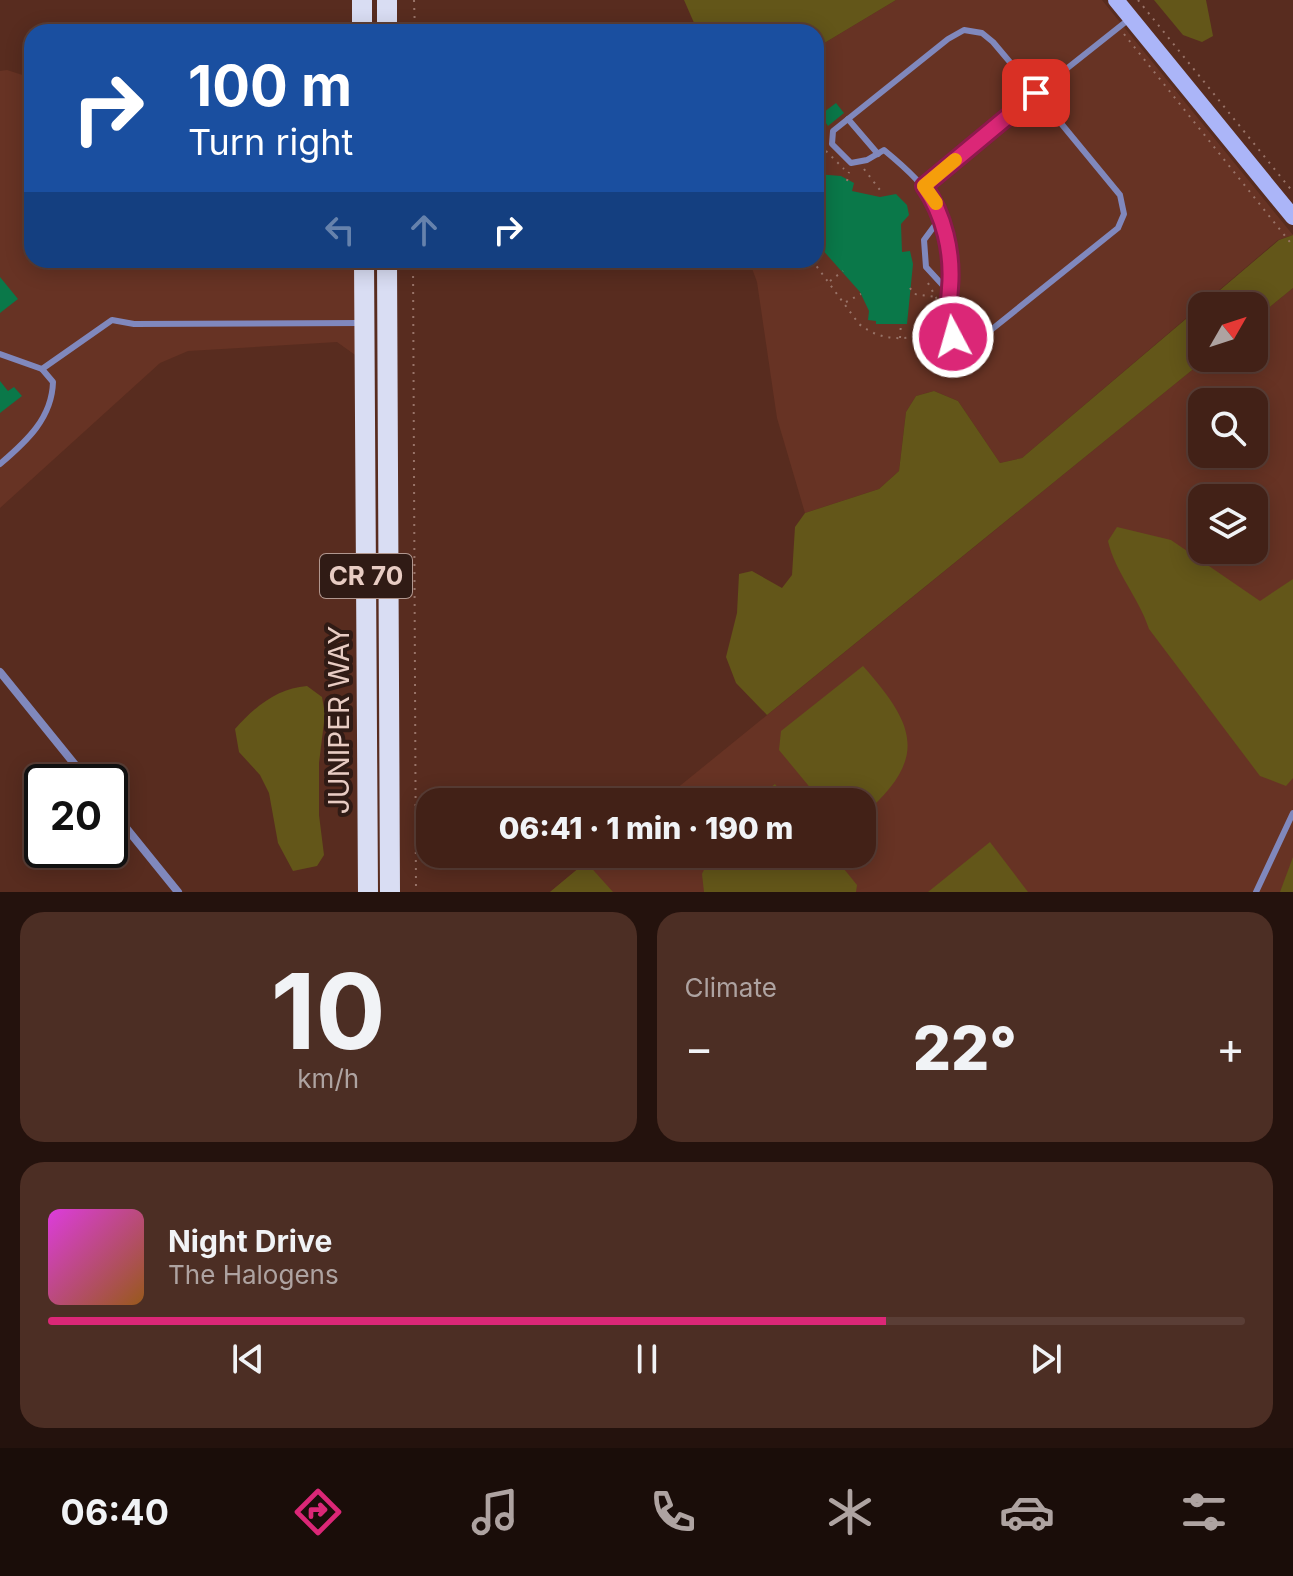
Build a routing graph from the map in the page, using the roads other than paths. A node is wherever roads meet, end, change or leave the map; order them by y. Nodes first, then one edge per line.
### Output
1 (362, 0) edge
2 (387, 0) edge
3 (1116, 0) edge
4 (1124, 22) junction
5 (362, 24) edge
6 (387, 24) edge
7 (1036, 93) junction
8 (848, 119) junction
9 (878, 154) junction
10 (924, 186) junction
11 (941, 217) junction
12 (1293, 217) edge
13 (364, 268) edge
14 (387, 268) edge
15 (949, 292) junction
16 (365, 323) junction
17 (0, 354) edge
18 (42, 369) junction
19 (0, 464) edge
20 (0, 672) edge
21 (74, 764) edge
22 (1293, 813) edge
23 (128, 830) edge
24 (178, 892) edge
25 (368, 892) edge
26 (390, 892) edge
27 (1256, 892) edge

1 - 5 main road
2 - 6 main road
3 - 4 street
4 - 7 lane
4 - 12 street
7 - 8 lane
7 - 10 lane
7 - 15 lane
8 - 9 lane
8 - 9 lane
9 - 10 lane
10 - 11 lane
11 - 15 lane
11 - 15 lane
13 - 16 main road, JUNIPER WAY / CR 70
14 - 26 main road, JUNIPER WAY / CR 70
16 - 18 lane
16 - 25 main road, JUNIPER WAY / CR 70
17 - 18 lane
18 - 19 lane
20 - 21 street
22 - 27 lane
23 - 24 street

